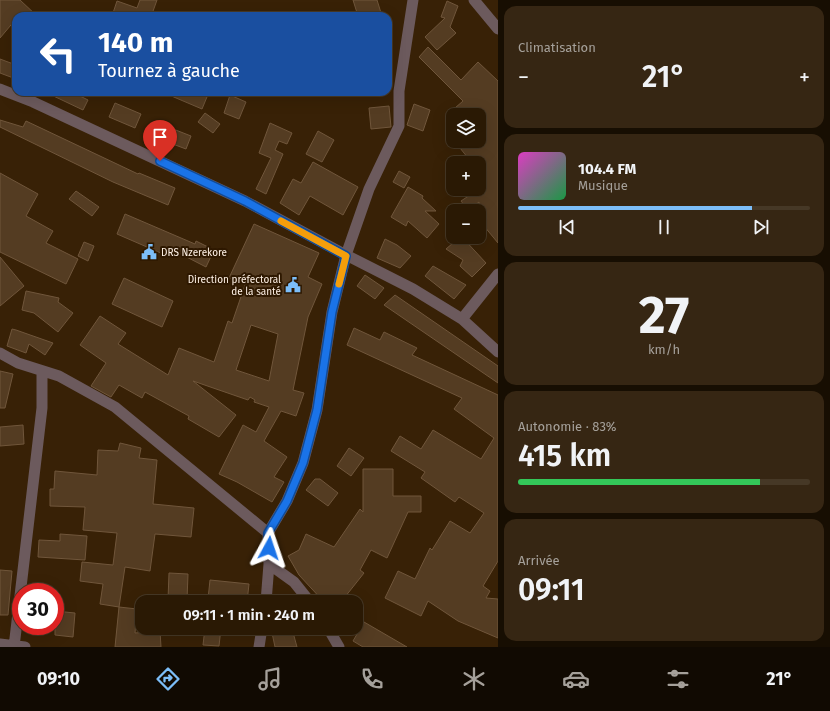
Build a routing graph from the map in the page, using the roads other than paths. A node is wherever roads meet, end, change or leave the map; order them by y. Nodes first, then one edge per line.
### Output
1 (412, 0) edge
2 (474, 0) edge
3 (498, 29) edge
4 (0, 89) edge
5 (12, 94) edge
6 (18, 96) edge
7 (346, 256) junction
8 (498, 274) edge
9 (462, 319) junction
10 (498, 352) edge
11 (0, 354) edge
12 (42, 371) junction
13 (268, 533) junction
14 (270, 564) junction
15 (267, 595) edge
16 (304, 595) edge
17 (261, 635) edge
18 (332, 635) edge
19 (0, 644) edge
20 (18, 647) edge
21 (259, 647) edge
22 (339, 647) edge

1 - 7 street
2 - 3 street
4 - 5 street
6 - 7 street
7 - 9 street
7 - 13 street
8 - 9 street
9 - 10 street
11 - 12 street
12 - 13 street
12 - 20 street
13 - 14 street
14 - 15 street
14 - 16 street
17 - 21 street
18 - 22 street
19 - 20 street

